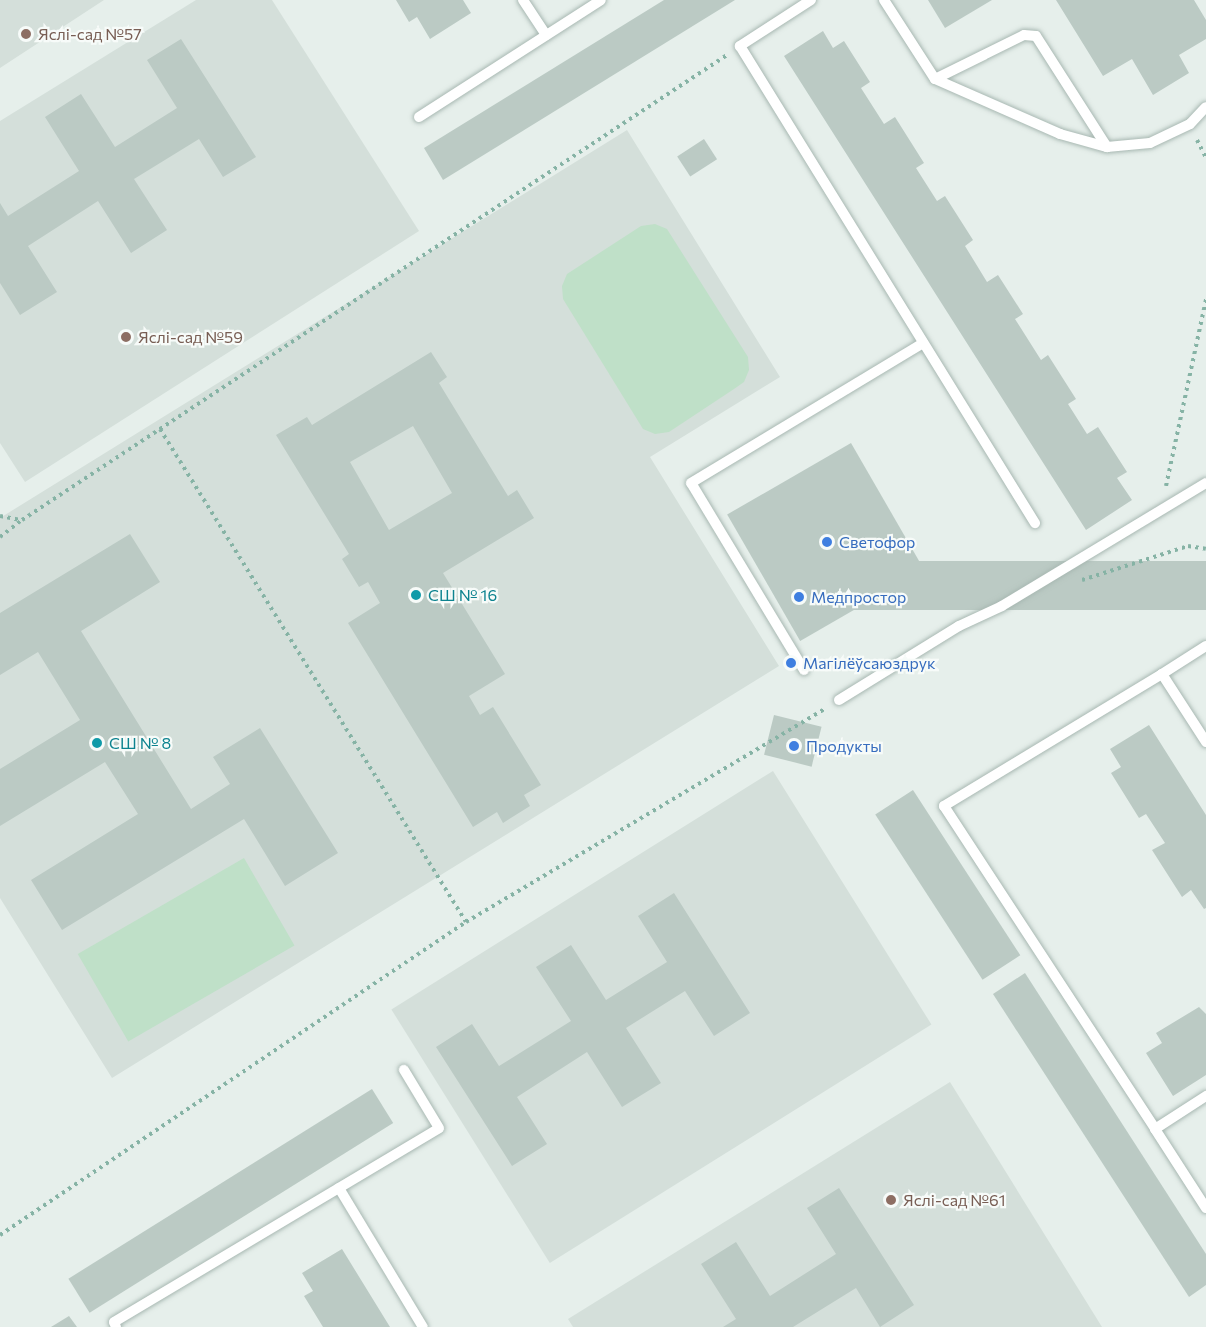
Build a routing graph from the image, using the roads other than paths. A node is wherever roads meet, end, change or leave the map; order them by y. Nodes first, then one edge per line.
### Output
1 (523, 0) edge
2 (601, 0) edge
3 (811, 0) edge
4 (884, 0) edge
5 (546, 35) junction
6 (935, 79) junction
7 (1206, 107) edge
8 (419, 117) dead end
9 (1107, 147) junction
10 (923, 343) junction
11 (1206, 483) edge
12 (1035, 523) dead end
13 (1206, 646) edge
14 (804, 670) dead end
15 (1162, 674) junction
16 (839, 700) road end
17 (1206, 742) edge
18 (404, 1070) dead end
19 (1206, 1096) edge
20 (1155, 1129) junction
21 (339, 1188) junction
22 (1206, 1208) edge
23 (116, 1327) edge
24 (423, 1327) edge

1 - 5 lane
2 - 5 lane
3 - 10 lane
4 - 6 lane
5 - 8 lane
6 - 9 lane
6 - 9 lane
7 - 9 lane
10 - 12 lane
10 - 14 lane
11 - 16 lane
13 - 15 lane
15 - 17 lane
15 - 20 lane
18 - 21 lane
19 - 20 lane
20 - 22 lane
21 - 23 lane
21 - 24 lane

